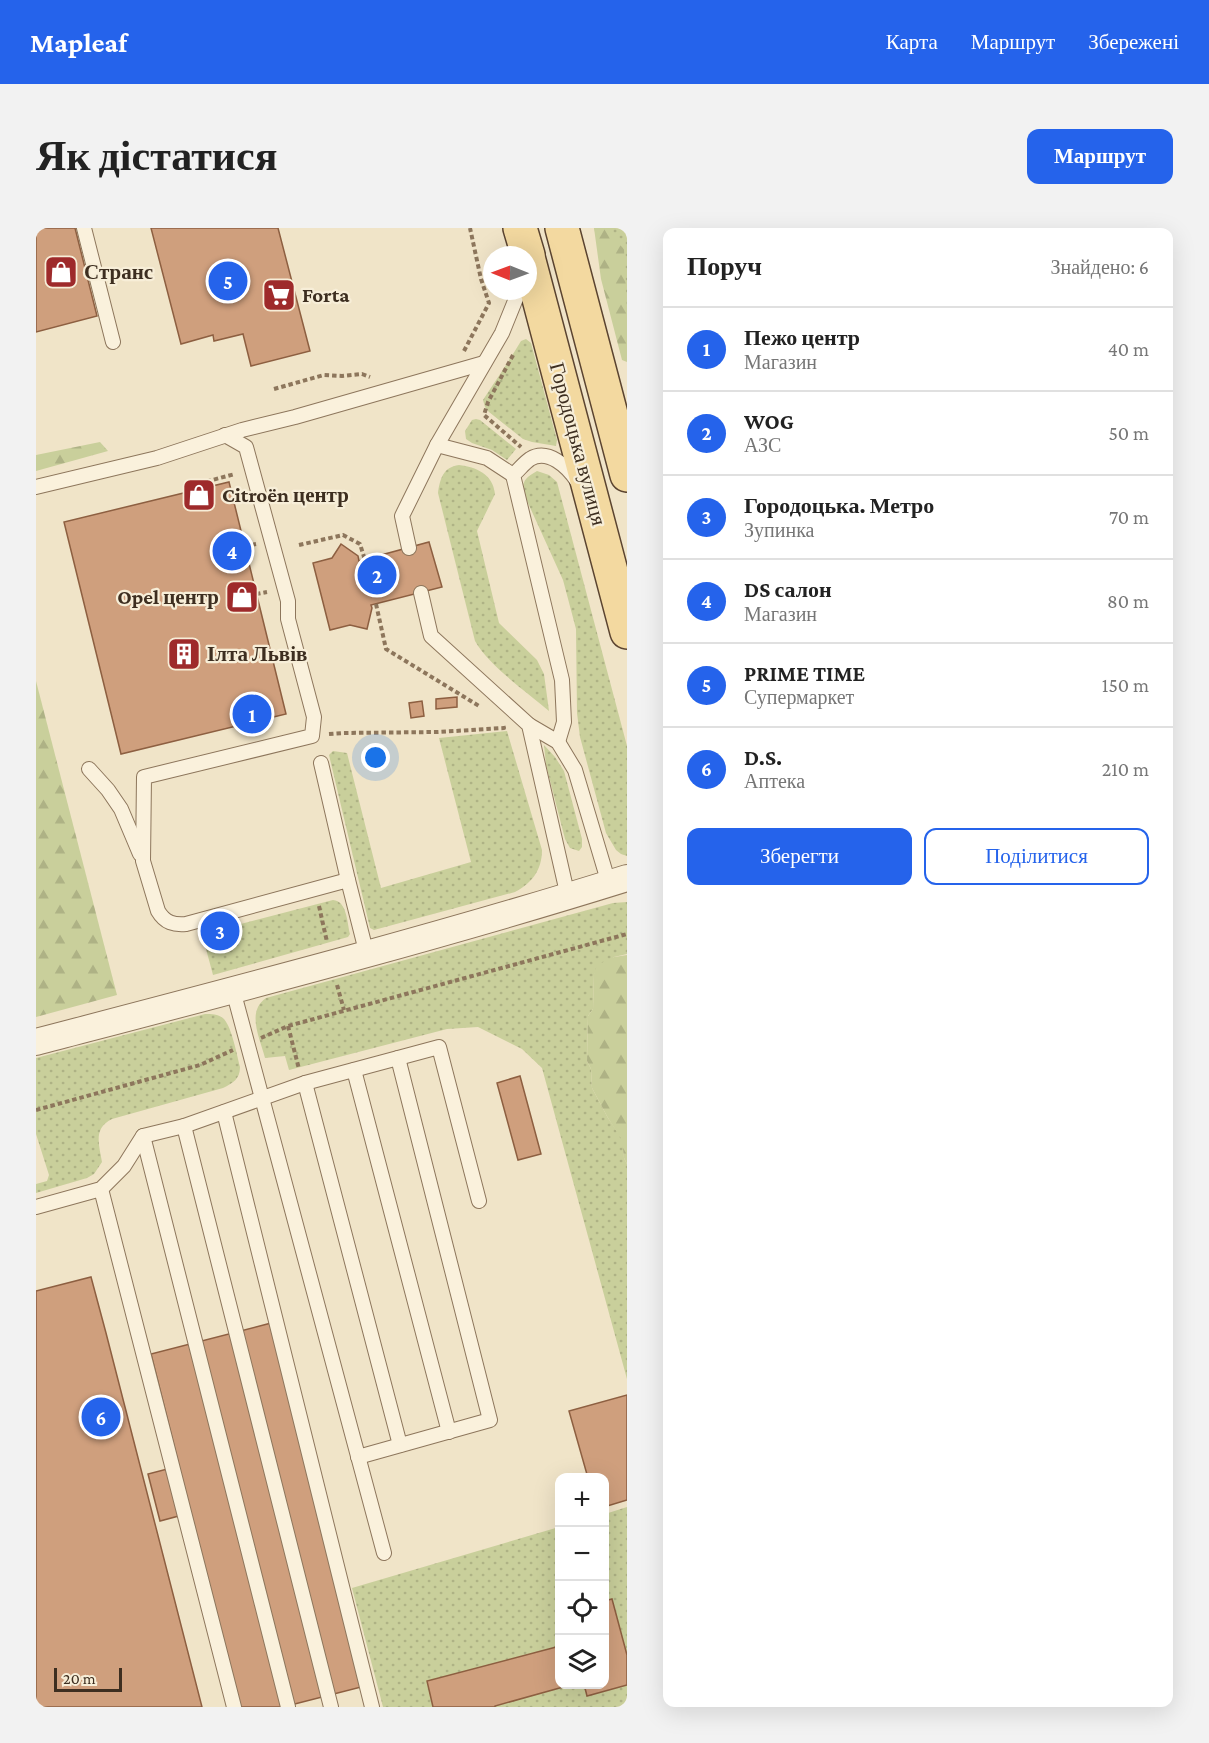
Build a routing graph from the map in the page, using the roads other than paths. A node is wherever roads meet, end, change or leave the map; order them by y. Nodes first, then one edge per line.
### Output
1 (84, 228) edge
2 (520, 228) edge
3 (562, 228) edge
4 (523, 246) edge
5 (514, 300) edge
6 (535, 300) edge
7 (112, 342) dead end
8 (484, 363) junction
9 (225, 435) junction
10 (437, 445) junction
11 (627, 474) edge
12 (513, 475) junction
13 (36, 488) edge
14 (594, 508) junction
15 (409, 548) dead end
16 (421, 593) dead end
17 (627, 632) edge
18 (529, 725) junction
19 (558, 742) junction
20 (321, 763) dead end
21 (89, 769) dead end
22 (143, 861) junction
23 (348, 880) junction
24 (618, 881) edge
25 (568, 897) junction
26 (367, 955) junction
27 (233, 990) junction
28 (36, 1042) edge
29 (398, 1058) junction
30 (354, 1070) junction
31 (305, 1083) junction
32 (262, 1098) junction
33 (224, 1112) junction
34 (184, 1126) junction
35 (143, 1136) junction
36 (101, 1189) junction
37 (479, 1201) dead end
38 (36, 1207) edge
39 (449, 1432) junction
40 (400, 1445) junction
41 (358, 1457) junction
42 (384, 1553) dead end
43 (234, 1707) edge
44 (288, 1707) edge
45 (331, 1707) edge
46 (372, 1707) edge

1 - 7 lane
2 - 4 main road, Городоцька вулиця
3 - 11 main road, Городоцька вулиця
5 - 8 lane
6 - 14 main road, Городоцька вулиця
8 - 9 lane
8 - 10 lane
9 - 13 lane
9 - 22 lane
10 - 12 lane
10 - 15 lane
12 - 14 lane
12 - 19 lane
14 - 17 main road, Городоцька вулиця
16 - 18 lane
18 - 19 lane
18 - 25 lane
19 - 24 lane
20 - 23 lane
21 - 22 lane
22 - 23 lane
23 - 26 lane
24 - 25 street
25 - 26 street
26 - 27 street
27 - 28 street
27 - 32 lane
29 - 30 lane
29 - 37 lane
29 - 39 lane
30 - 31 lane
30 - 39 lane
31 - 32 lane
31 - 40 lane
32 - 33 lane
32 - 41 lane
33 - 34 lane
33 - 46 lane
34 - 35 lane
34 - 45 lane
35 - 36 lane
35 - 44 lane
36 - 38 lane
36 - 43 lane
39 - 40 lane
40 - 41 lane
41 - 42 lane

